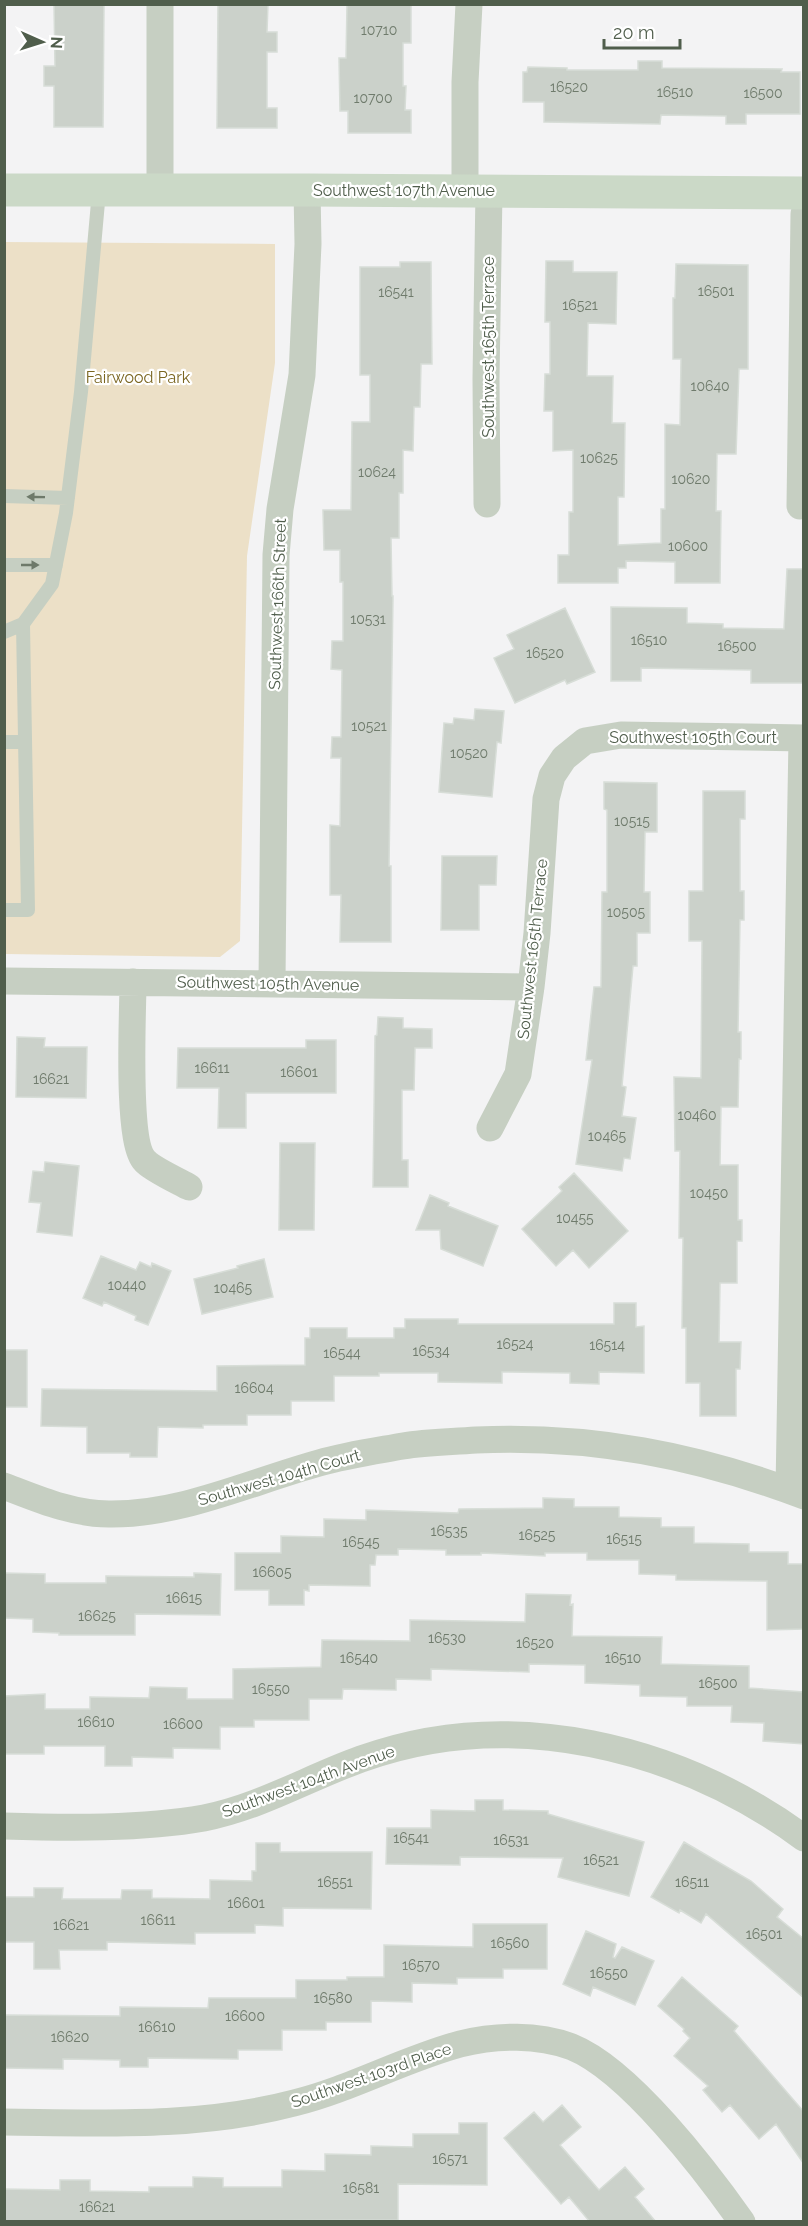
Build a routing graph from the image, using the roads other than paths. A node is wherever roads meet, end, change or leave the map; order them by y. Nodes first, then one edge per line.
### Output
1 (160, 4) edge
2 (469, 4) edge
3 (4, 190) edge
4 (307, 190) junction
5 (99, 191) junction
6 (160, 191) junction
7 (477, 191) junction
8 (804, 194) edge
9 (804, 214) edge
10 (4, 496) edge
11 (68, 498) junction
12 (487, 504) dead end
13 (800, 506) dead end
14 (4, 565) edge
15 (56, 565) junction
16 (23, 624) junction
17 (4, 632) edge
18 (803, 738) edge
19 (4, 742) edge
20 (25, 742) junction
21 (558, 766) joint
22 (4, 910) edge
23 (4, 981) edge
24 (134, 982) junction
25 (272, 983) junction
26 (531, 987) junction
27 (490, 1128) dead end
28 (189, 1187) dead end
29 (4, 1486) edge
30 (796, 1493) edge
31 (4, 1826) edge
32 (804, 1838) edge
33 (4, 2122) edge
34 (742, 2222) edge

1 - 6 street
2 - 7 street
3 - 5 street, Southwest 107th Avenue
4 - 6 street, Southwest 107th Avenue
4 - 7 street, Southwest 107th Avenue
4 - 25 street, Southwest 166th Street
5 - 6 street, Southwest 107th Avenue
5 - 11 lane
7 - 8 street, Southwest 107th Avenue
7 - 12 street, Southwest 165th Terrace
9 - 13 street
11 -> 10 lane
11 - 15 lane
14 -> 15 lane
15 - 16 lane
16 - 17 lane
16 - 20 lane
18 - 21 street, Southwest 105th Court
18 - 30 street
19 - 20 lane
20 - 22 lane
21 - 26 street, Southwest 165th Terrace
23 - 24 street, Southwest 105th Avenue
24 - 25 street, Southwest 105th Avenue
24 - 28 street
25 - 26 street, Southwest 105th Avenue
26 - 27 street, Southwest 165th Terrace
29 - 30 street, Southwest 104th Court
31 - 32 street, Southwest 104th Avenue
33 - 34 street, Southwest 103rd Place

